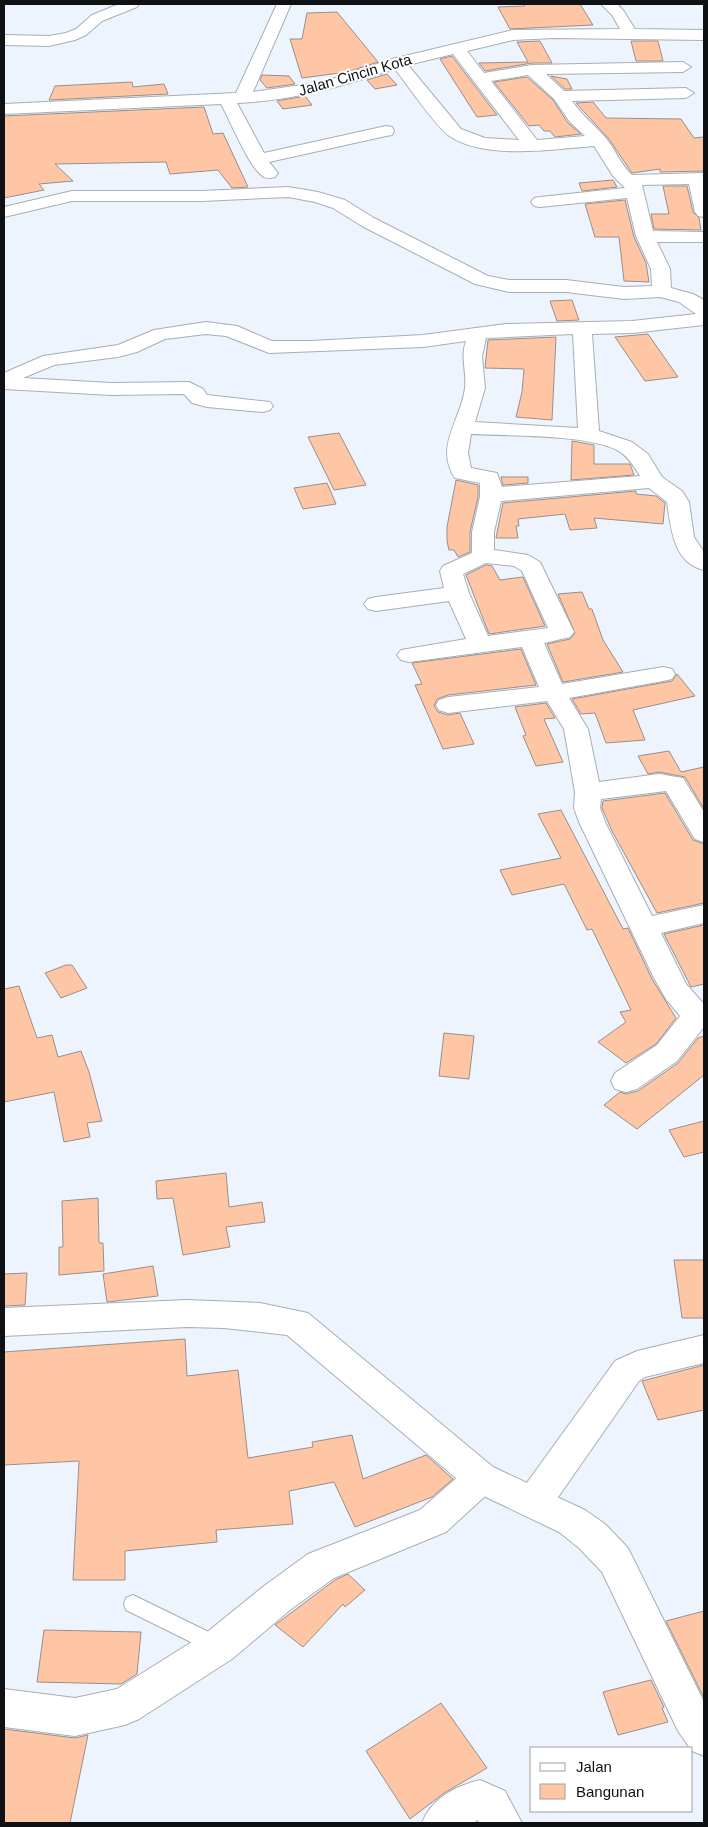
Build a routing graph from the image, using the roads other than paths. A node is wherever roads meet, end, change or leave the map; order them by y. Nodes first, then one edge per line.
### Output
1 (132, 4) edge
2 (284, 4) edge
3 (608, 4) edge
4 (630, 34) junction
5 (4, 40) edge
6 (687, 46) edge
7 (456, 47) junction
8 (398, 62) junction
9 (532, 70) junction
10 (481, 78) junction
11 (560, 96) junction
12 (234, 98) junction
13 (571, 109) junction
14 (4, 110) edge
15 (653, 110) dead end
16 (386, 131) dead end
17 (599, 140) junction
18 (532, 145) junction
19 (258, 159) junction
20 (700, 178) edge
21 (632, 186) junction
22 (288, 192) junction
23 (540, 202) dead end
24 (4, 212) edge
25 (704, 212) edge
26 (645, 236) junction
27 (704, 237) edge
28 (661, 291) junction
29 (704, 311) edge
30 (704, 319) edge
31 (582, 328) junction
32 (478, 335) junction
33 (4, 383) edge
34 (263, 406) dead end
35 (462, 427) junction
36 (589, 435) junction
37 (654, 481) junction
38 (490, 495) junction
39 (483, 556) junction
40 (704, 563) edge
41 (457, 593) junction
42 (376, 604) dead end
43 (530, 639) junction
44 (480, 644) junction
45 (408, 655) dead end
46 (663, 674) dead end
47 (554, 693) junction
48 (448, 705) dead end
49 (588, 792) junction
50 (704, 833) edge
51 (704, 914) edge
52 (644, 927) junction
53 (697, 1008) edge
54 (626, 1081) dead end
55 (4, 1322) edge
56 (704, 1349) edge
57 (481, 1478) junction
58 (534, 1502) junction
59 (133, 1604) dead end
60 (219, 1646) junction
61 (4, 1708) edge
62 (704, 1737) edge
63 (442, 1823) edge
64 (502, 1823) edge

1 - 5 street
2 - 12 street
3 - 4 street
4 - 6 street, Jalan Cincin Kota
4 - 7 street, Jalan Cincin Kota
6 - 9 street
6 - 11 street
7 - 8 street, Jalan Cincin Kota
7 - 10 street
8 - 12 street, Jalan Cincin Kota
8 - 18 street
9 - 10 street
9 - 11 street
10 - 18 street
11 - 13 street
12 - 14 street, Jalan Cincin Kota
12 - 19 street
13 - 15 street
13 - 17 street
16 - 19 street
17 - 18 street
17 - 21 street
19 - 22 street
20 - 21 street
20 - 25 street
21 - 23 street
21 - 26 street
22 - 24 street
22 - 28 street
26 - 27 street
26 - 28 street
28 - 29 street
30 - 31 street
31 - 32 street
31 - 36 street
32 - 33 street
32 - 35 street
33 - 34 street
35 - 36 street
35 - 38 street
36 - 37 street
37 - 38 street
37 - 40 street
38 - 39 street
39 - 41 street
39 - 43 street
41 - 42 street
41 - 44 street
43 - 44 street
43 - 47 street
44 - 45 street
46 - 47 street
47 - 48 street
47 - 49 street
49 - 50 street
49 - 52 street
51 - 52 street
52 - 53 street
53 - 54 street
55 - 57 street
56 - 58 street
57 - 58 street
57 - 60 street
58 - 62 street
59 - 60 lane
60 - 61 street
63 - 64 street

